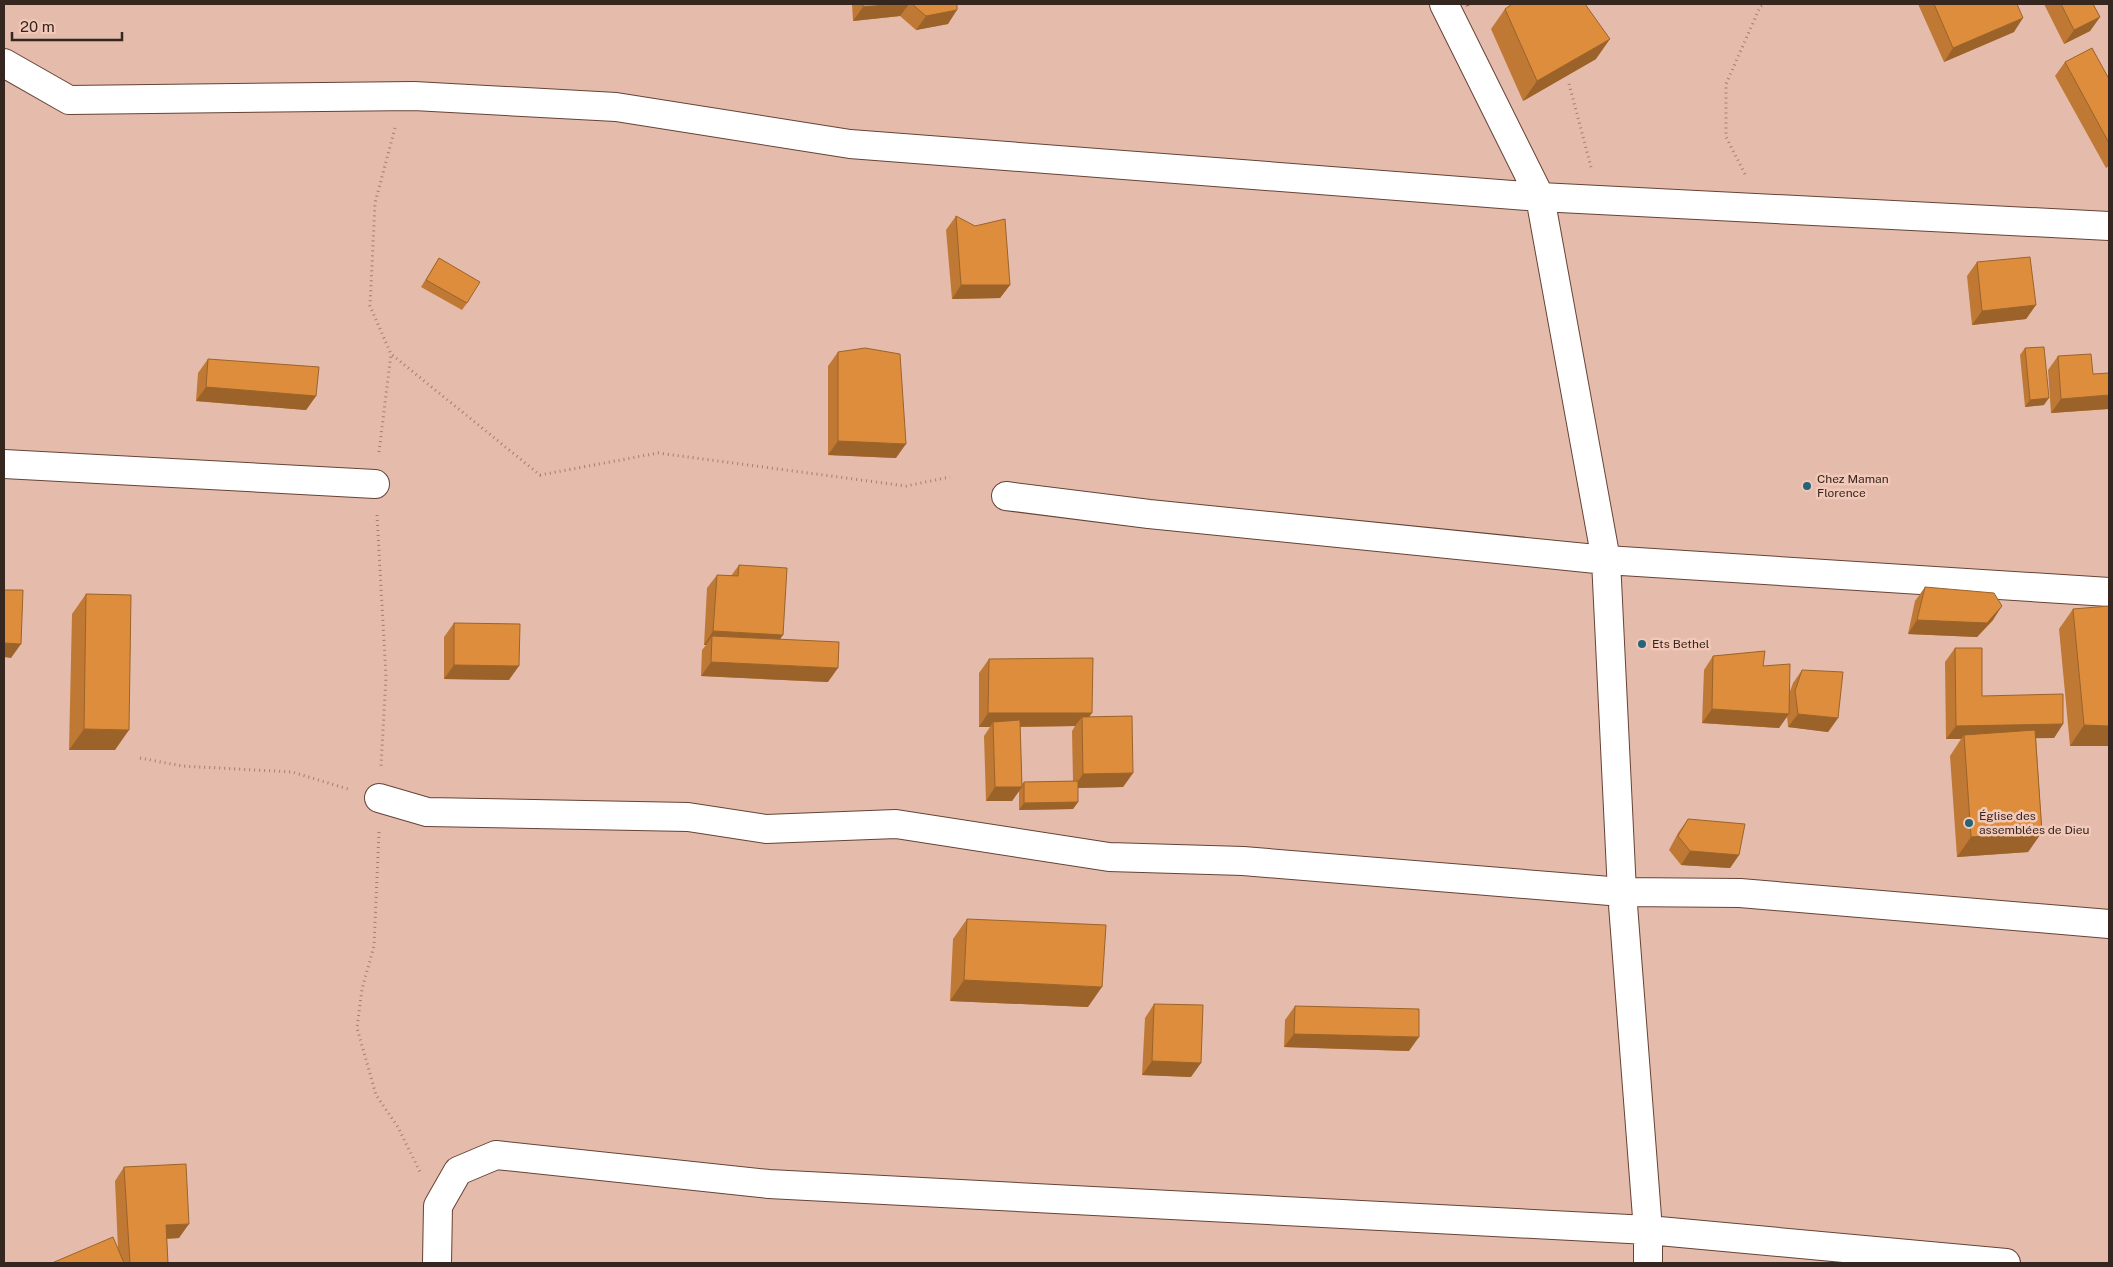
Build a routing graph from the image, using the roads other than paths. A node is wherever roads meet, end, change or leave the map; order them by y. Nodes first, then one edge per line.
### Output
1 (1444, 4) edge
2 (4, 62) edge
3 (1540, 197) junction
4 (2109, 226) edge
5 (4, 464) edge
6 (375, 484) road end
7 (1006, 496) dead end
8 (1606, 560) junction
9 (2109, 592) edge
10 (379, 798) road end
11 (1622, 892) junction
12 (2109, 924) edge
13 (1648, 1230) junction
14 (437, 1263) edge
15 (1648, 1263) edge
16 (2006, 1263) edge

1 - 3 street
2 - 3 street
3 - 4 street
3 - 8 street
5 - 6 street
7 - 8 street
8 - 9 street
8 - 11 street
10 - 11 street
11 - 12 street
11 - 13 street
13 - 14 street
13 - 15 street
13 - 16 street

